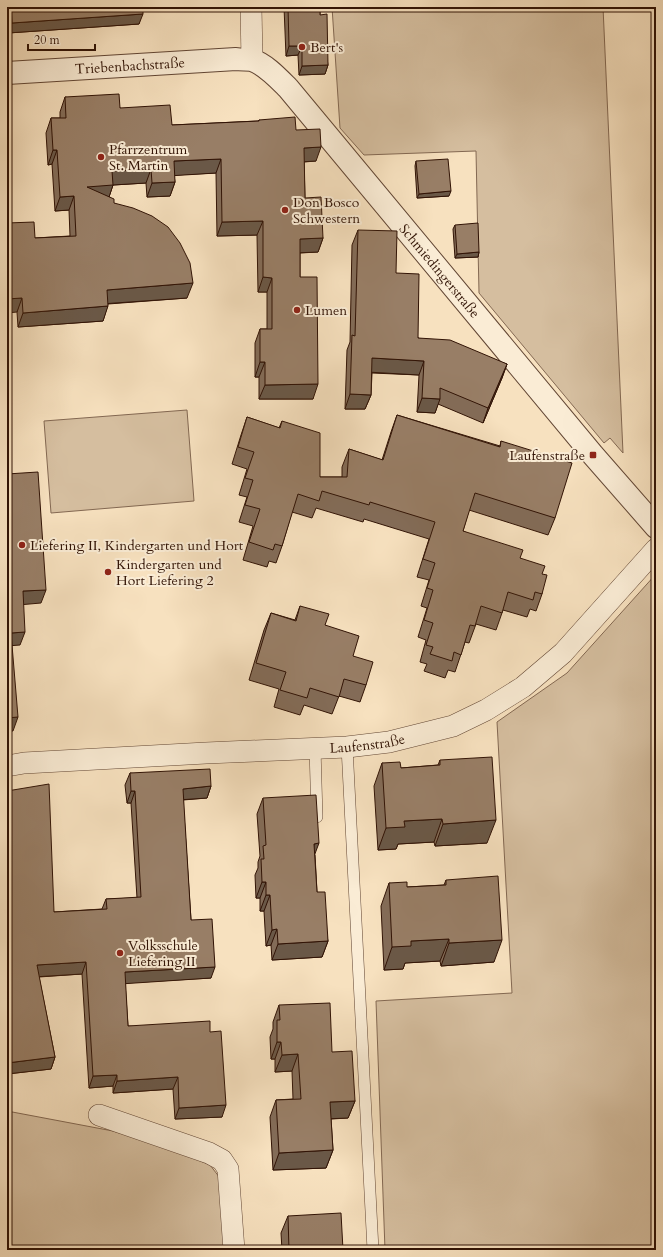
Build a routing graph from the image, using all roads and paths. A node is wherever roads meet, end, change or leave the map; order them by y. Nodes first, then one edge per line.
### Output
1 (252, 7) edge
2 (252, 60) junction
3 (7, 73) edge
4 (656, 527) edge
5 (656, 549) edge
6 (347, 747) junction
7 (315, 748) junction
8 (7, 766) edge
9 (317, 816) edge
10 (99, 1115) dead end
11 (234, 1250) edge
12 (372, 1250) edge

1 - 2 street
2 - 3 street, Triebenbachstraße
2 - 4 street, Schmiedingerstraße
5 - 6 street, Laufenstraße
6 - 7 street, Laufenstraße
6 - 12 lane
7 - 8 street, Laufenstraße
7 - 9 lane
10 - 11 street

